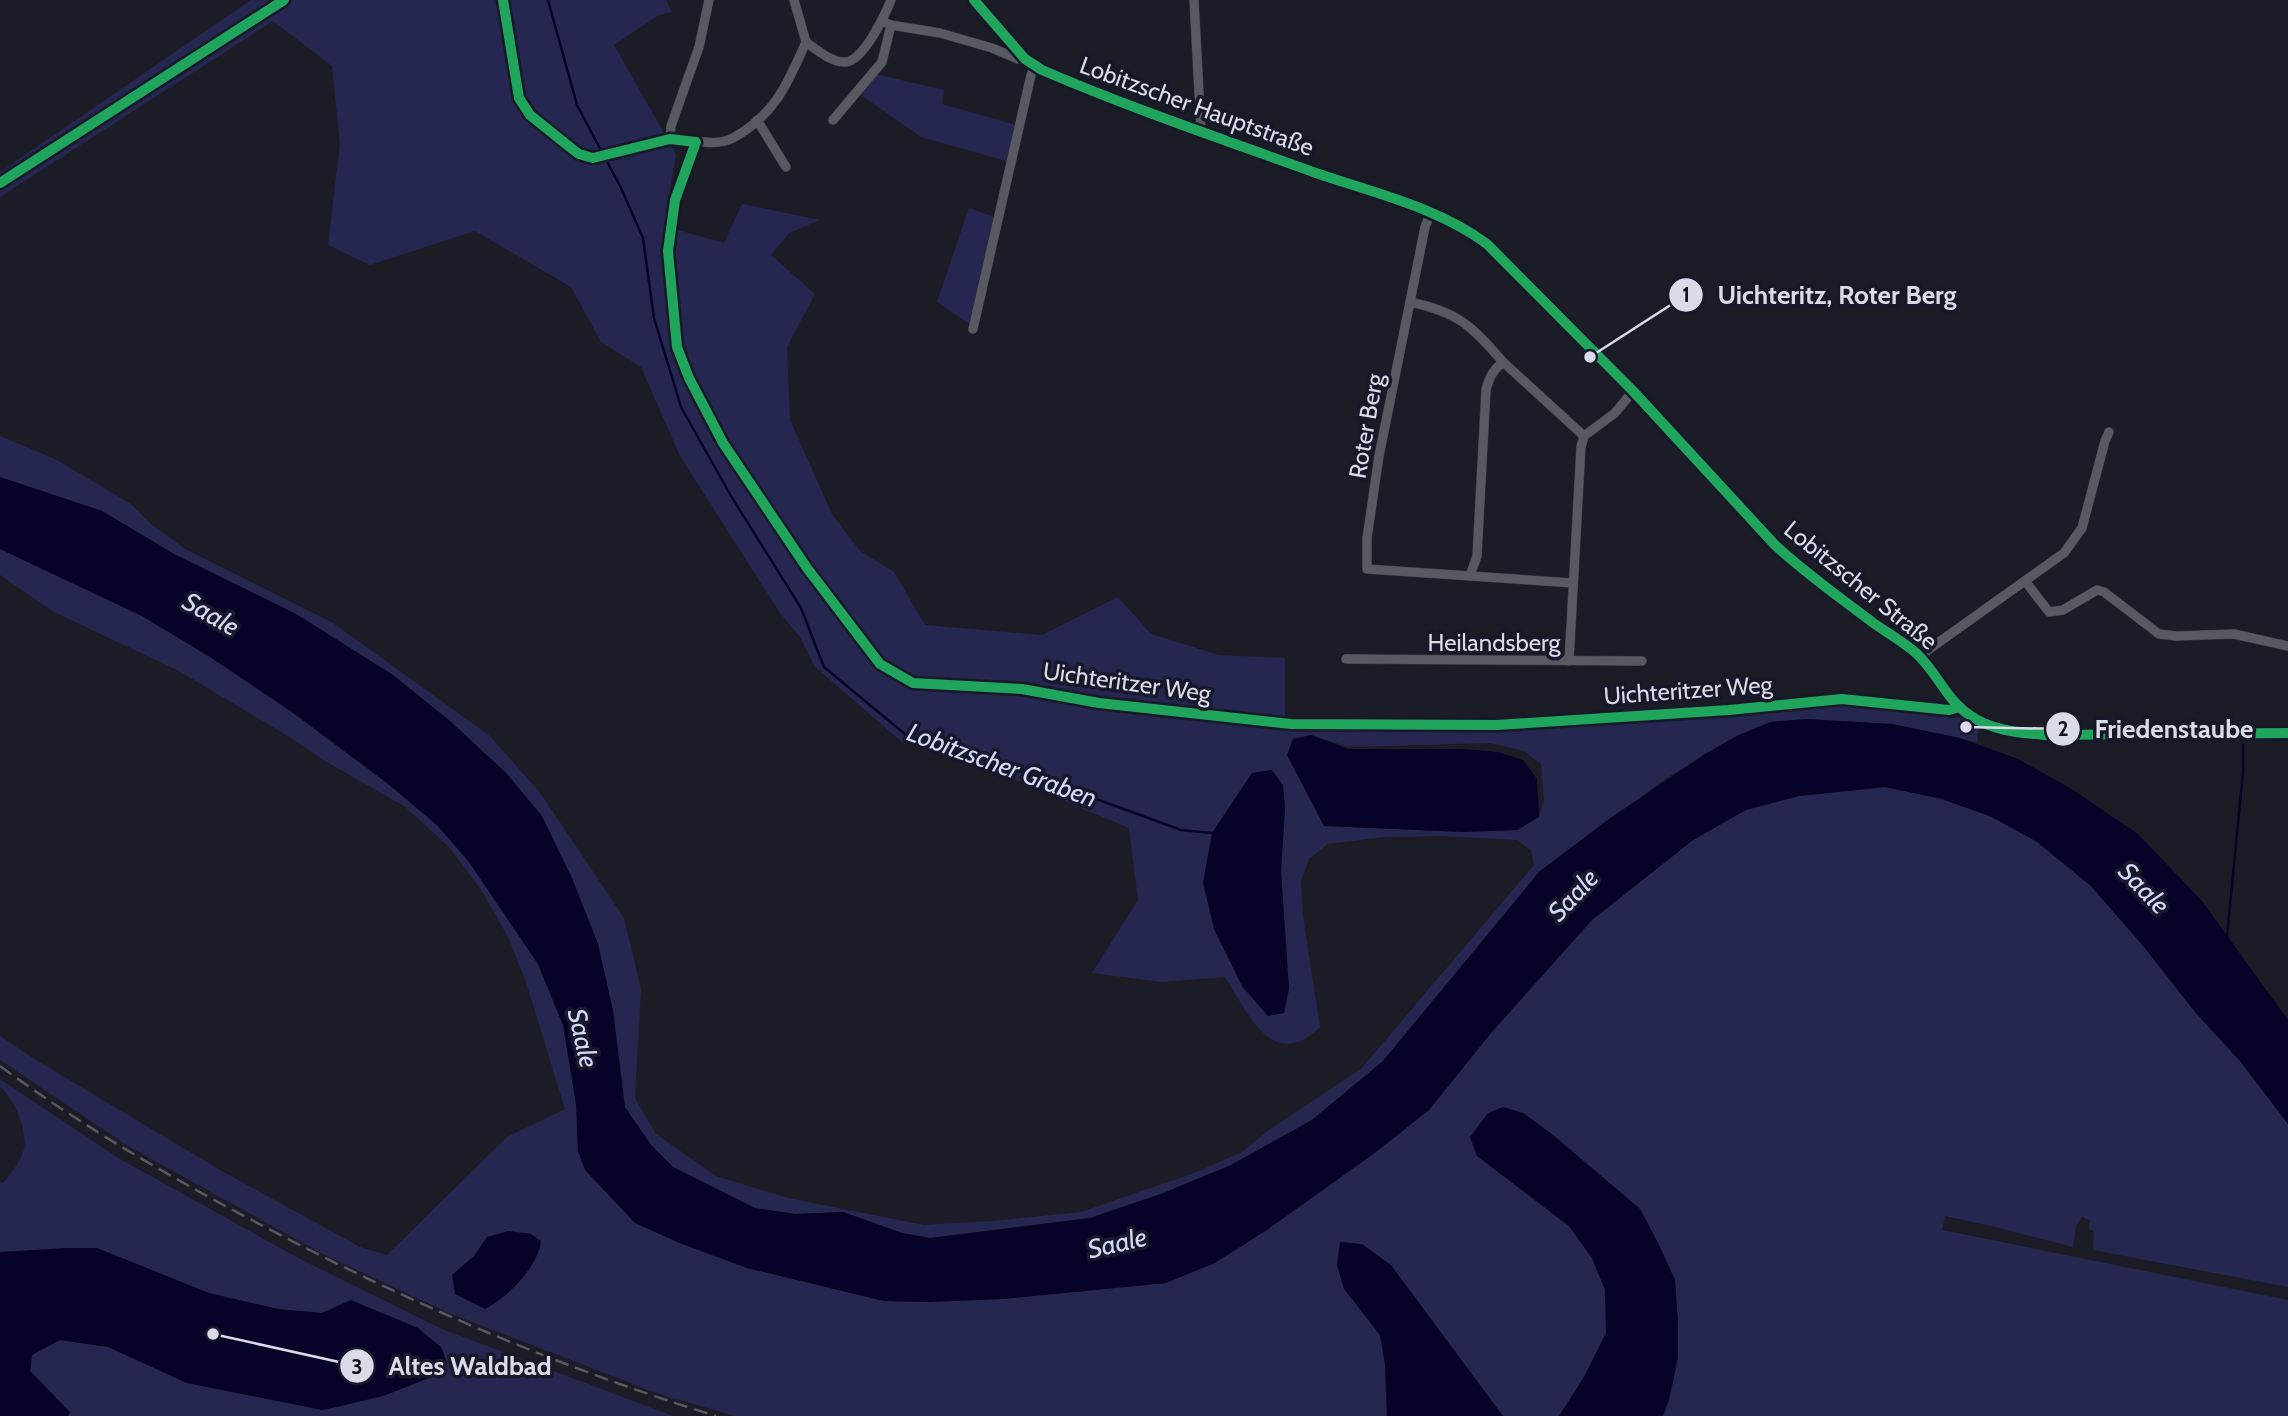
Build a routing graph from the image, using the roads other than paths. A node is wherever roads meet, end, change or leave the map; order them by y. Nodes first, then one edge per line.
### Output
1 (503, 0) edge
2 (709, 0) edge
3 (794, 0) edge
4 (891, 0) edge
5 (974, 0) edge
6 (1194, 0) edge
7 (887, 23) junction
8 (806, 43) junction
9 (1025, 59) junction
10 (1039, 68) junction
11 (1063, 79) joint
12 (757, 120) junction
13 (833, 120) dead end
14 (1201, 130) junction
15 (670, 139) junction
16 (696, 142) junction
17 (786, 167) dead end
18 (1431, 212) junction
19 (1410, 302) junction
20 (973, 329) dead end
21 (1503, 362) junction
22 (1633, 391) junction
23 (2109, 432) dead end
24 (1584, 436) junction
25 (1470, 576) junction
26 (2025, 582) junction
27 (1573, 583) junction
28 (2288, 646) edge
29 (1921, 658) junction
30 (1346, 659) dead end
31 (1569, 661) junction
32 (1642, 662) dead end
33 (1959, 707) junction
34 (2288, 733) edge

1 - 15 street
2 - 15 street
3 - 8 street
4 - 7 street
5 - 9 street, Lobitzscher Hauptstraße
6 - 14 street
7 - 8 street
7 - 9 street
7 - 13 street
8 - 12 street
9 - 10 street, Lobitzscher Hauptstraße
10 - 11 street, Lobitzscher Hauptstraße
10 - 20 street
11 - 14 street, Lobitzscher Hauptstraße
12 - 16 street
12 - 17 street
14 - 18 street, Lobitzscher Hauptstraße
15 - 16 street
16 - 33 street, Uichteritzer Weg
18 - 19 street
18 - 22 street, Lobitzscher Straße
19 - 21 street
19 - 25 street, Roter Berg
21 - 24 street
21 - 25 street
22 - 24 street
22 - 29 street, Lobitzscher Straße
23 - 26 street
24 - 27 street
25 - 27 street, Roter Berg
26 - 28 street
26 - 29 street
27 - 31 street
29 - 33 street, Lobitzscher Straße
30 - 31 street, Heilandsberg
31 - 32 street, Heilandsberg
33 - 34 street, Lobitzscher Straße

